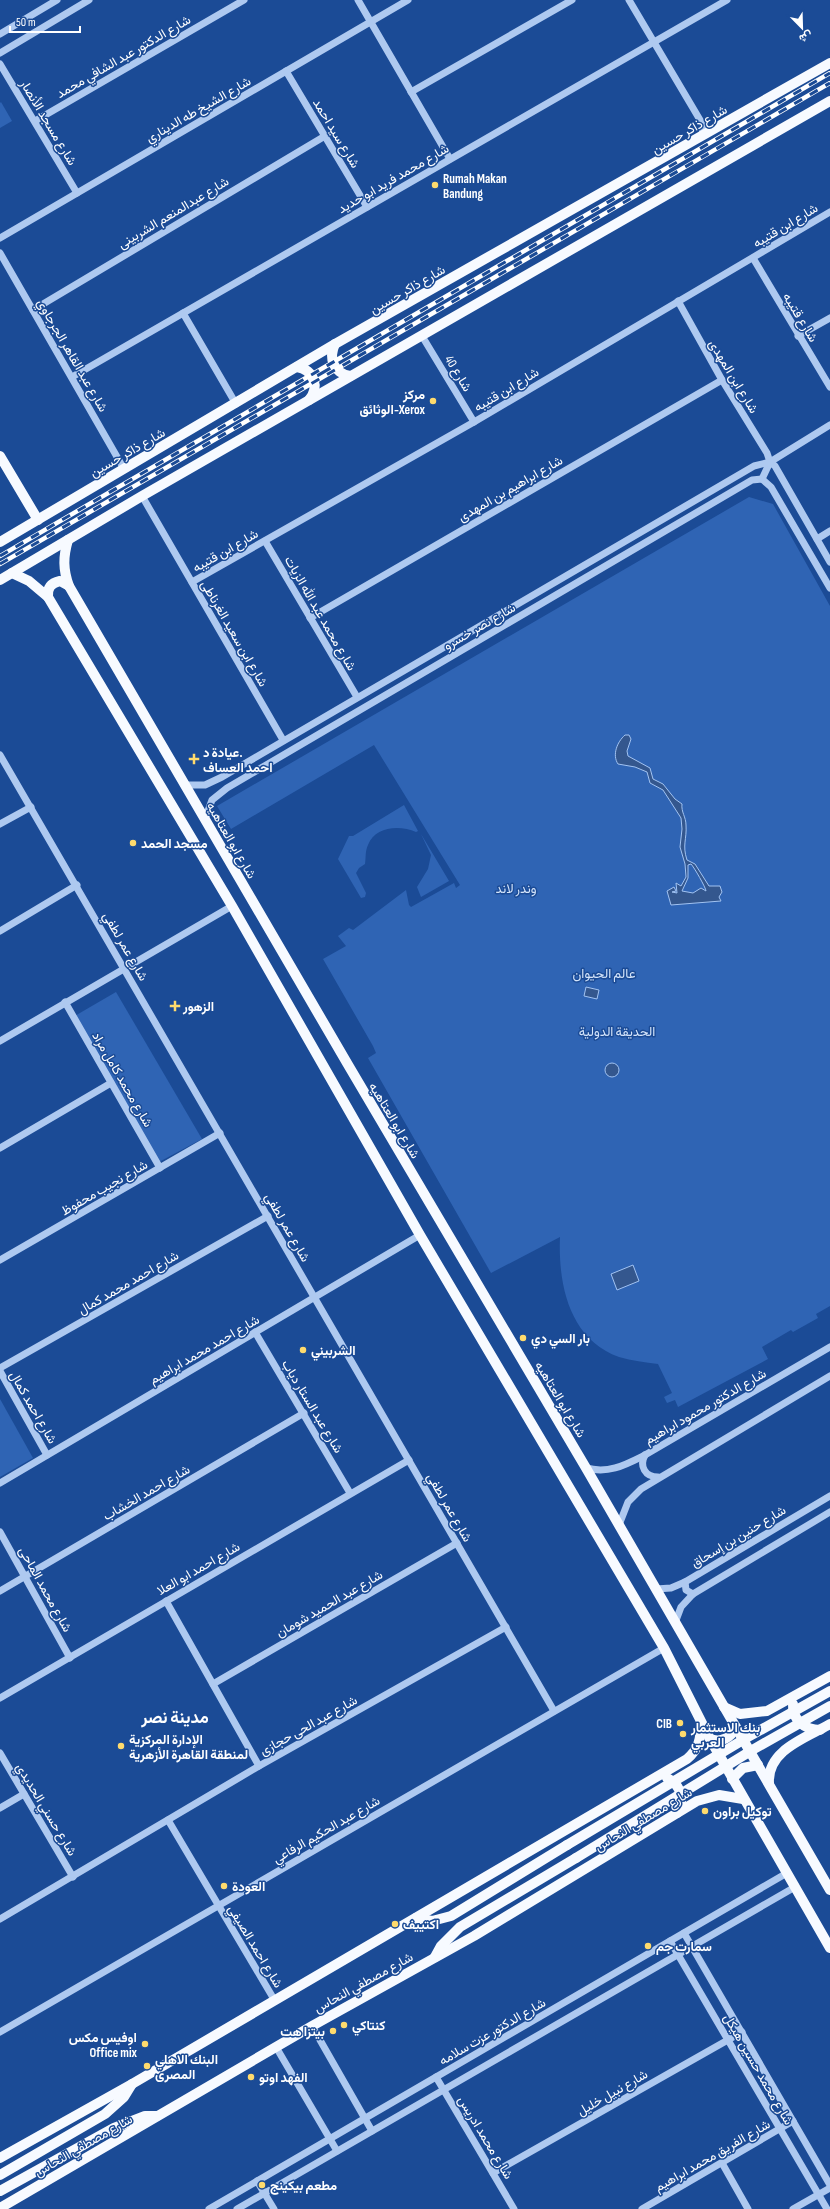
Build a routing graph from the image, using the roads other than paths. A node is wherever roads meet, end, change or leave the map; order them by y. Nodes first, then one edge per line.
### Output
1 (57, 0) edge
2 (89, 0) edge
3 (244, 0) edge
4 (358, 0) edge
5 (408, 0) edge
6 (572, 0) edge
7 (629, 0) edge
8 (727, 0) edge
9 (370, 22) junction
10 (0, 34) edge
11 (653, 42) junction
12 (0, 53) edge
13 (830, 63) edge
14 (0, 64) edge
15 (286, 71) junction
16 (411, 92) junction
17 (830, 101) edge
18 (35, 122) junction
19 (325, 136) junction
20 (702, 136) junction
21 (450, 159) junction
22 (77, 193) junction
23 (367, 207) junction
24 (830, 212) edge
25 (0, 238) edge
26 (0, 253) edge
27 (753, 258) junction
28 (678, 301) junction
29 (33, 310) junction
30 (183, 313) junction
31 (830, 318) edge
32 (422, 336) junction
33 (798, 336) junction
34 (335, 344) junction
35 (297, 367) junction
36 (350, 376) junction
37 (72, 377) junction
38 (722, 380) junction
39 (830, 387) edge
40 (309, 400) junction
41 (236, 404) junction
42 (474, 422) junction
43 (830, 425) edge
44 (767, 452) junction
45 (780, 455) junction
46 (0, 456) edge
47 (770, 462) junction
48 (124, 469) junction
49 (748, 470) junction
50 (762, 479) junction
51 (752, 480) junction
52 (142, 496) junction
53 (38, 520) junction
54 (830, 531) edge
55 (817, 538) junction
56 (68, 540) junction
57 (265, 541) junction
58 (0, 542) edge
59 (830, 562) edge
60 (12, 573) junction
61 (0, 580) edge
62 (192, 582) junction
63 (69, 586) junction
64 (830, 588) edge
65 (48, 597) junction
66 (310, 618) junction
67 (357, 698) junction
68 (284, 740) junction
69 (0, 755) edge
70 (222, 777) junction
71 (184, 785) junction
72 (227, 788) junction
73 (31, 807) junction
74 (205, 819) junction
75 (0, 824) edge
76 (77, 885) junction
77 (232, 906) junction
78 (0, 931) edge
79 (124, 968) junction
80 (65, 1002) junction
81 (0, 1041) edge
82 (111, 1083) junction
83 (220, 1133) junction
84 (0, 1148) edge
85 (160, 1168) junction
86 (268, 1216) junction
87 (420, 1236) junction
88 (0, 1260) edge
89 (315, 1298) junction
90 (255, 1332) junction
91 (830, 1347) edge
92 (0, 1370) edge
93 (830, 1376) edge
94 (304, 1413) junction
95 (47, 1455) junction
96 (645, 1455) junction
97 (409, 1460) junction
98 (586, 1468) junction
99 (658, 1477) junction
100 (0, 1483) edge
101 (350, 1493) junction
102 (830, 1496) edge
103 (830, 1512) edge
104 (619, 1525) junction
105 (0, 1532) edge
106 (457, 1543) junction
107 (26, 1576) junction
108 (685, 1582) junction
109 (656, 1589) junction
110 (0, 1591) edge
111 (693, 1594) junction
112 (166, 1601) junction
113 (675, 1623) junction
114 (506, 1627) junction
115 (664, 1648) junction
116 (70, 1658) junction
117 (830, 1676) edge
118 (213, 1684) junction
119 (830, 1691) edge
120 (794, 1696) junction
121 (0, 1698) edge
122 (830, 1706) edge
123 (724, 1708) junction
124 (554, 1711) junction
125 (701, 1721) junction
126 (830, 1724) edge
127 (736, 1727) junction
128 (820, 1730) junction
129 (710, 1739) junction
130 (0, 1753) edge
131 (758, 1765) junction
132 (259, 1766) junction
133 (660, 1776) junction
134 (732, 1779) junction
135 (769, 1783) junction
136 (24, 1794) junction
137 (744, 1799) junction
138 (0, 1808) edge
139 (677, 1813) junction
140 (168, 1820) junction
141 (787, 1873) junction
142 (73, 1877) junction
143 (795, 1887) junction
144 (830, 1890) edge
145 (218, 1905) junction
146 (416, 1918) junction
147 (0, 1919) edge
148 (684, 1933) junction
149 (670, 1940) junction
150 (692, 1946) junction
151 (830, 1948) edge
152 (678, 1954) junction
153 (435, 1957) junction
154 (275, 2001) junction
155 (312, 2026) junction
156 (0, 2032) edge
157 (742, 2032) junction
158 (729, 2040) junction
159 (276, 2047) junction
160 (436, 2077) junction
161 (132, 2084) junction
162 (444, 2090) junction
163 (160, 2115) junction
164 (365, 2118) junction
165 (793, 2121) junction
166 (780, 2129) junction
167 (372, 2131) junction
168 (330, 2139) junction
169 (338, 2151) junction
170 (0, 2158) edge
171 (722, 2163) junction
172 (494, 2173) junction
173 (0, 2175) edge
174 (258, 2181) junction
175 (830, 2186) edge
176 (0, 2191) edge
177 (265, 2193) junction
178 (818, 2194) junction
179 (0, 2208) edge
180 (209, 2209) edge
181 (237, 2209) edge
182 (274, 2209) edge
183 (514, 2209) edge
184 (642, 2209) edge
185 (748, 2209) edge
186 (793, 2209) edge
187 (827, 2209) edge

1 - 10 street
2 - 12 street
3 - 18 street, شارع الدكتور عبد الشافي محمد
4 - 9 street
5 - 9 street, شارع الشيخ طه الديناري
6 - 16 street
7 - 11 street
8 - 11 street, شارع محمد فريد ابو حديد
9 - 15 street, شارع الشيخ طه الديناري
9 - 16 street
11 - 20 street
11 - 21 street, شارع محمد فريد ابو حديد
13 - 20 main road, شارع ذاكر حسين
14 - 18 street, شارع مسجد الأنصار
15 - 19 street, شارع سيد احمد
15 - 22 street, شارع الشيخ طه الديناري
16 - 21 street
17 - 32 main road
18 - 22 street, شارع مسجد الأنصار
19 - 23 street, شارع سيد احمد
19 - 29 street, شارع عبدالمنعم الشربينى
20 - 34 main road, شارع ذاكر حسين
21 - 23 street, شارع محمد فريد ابو حديد
22 - 25 street, شارع الشيخ طه الديناري
23 - 30 street, شارع محمد فريد ابو حديد
24 - 27 street, شارع ابن قتيبه
26 - 29 street, شارع عبد القاهر الجرجاوي
27 - 28 street, شارع ابن قتيبه
27 - 33 street, شارع قتيبه
28 - 38 street, شارع ابن المهدى
28 - 42 street, شارع ابن قتيبه
29 - 37 street, شارع عبد القاهر الجرجاوي
30 - 37 street, شارع محمد فريد ابو حديد
30 - 41 street
31 - 33 street
32 - 36 main road
32 - 42 street, شارع 40
33 - 39 street, شارع قتيبه
34 - 35 main road, شارع ذاكر حسين
34 - 36 main road
35 - 40 main road
35 - 41 main road, شارع ذاكر حسين
36 - 40 main road
37 - 48 street, شارع عبد القاهر الجرجاوي
38 - 44 street, شارع ابن المهدى
38 - 66 street, شارع ابراهيم بن المهدى
40 - 52 main road
41 - 48 main road, شارع ذاكر حسين
42 - 57 street, شارع ابن قتيبه
43 - 45 street, شارع نصر خسرو
44 - 45 street
44 - 47 street, شارع ابن المهدى
45 - 47 street, شارع نصر خسرو
46 - 53 main road
47 - 49 street, شارع نصر خسرو
47 - 50 street, شارع نصر خسرو
47 - 55 street
48 - 53 main road, شارع ذاكر حسين
49 - 51 street
49 - 67 street, شارع نصر خسرو
50 - 51 street, شارع نصر خسرو
50 - 64 street
51 - 72 street, شارع نصر خسرو
52 - 56 main road
52 - 62 street, شارع ابن سعيد الغرناطى
53 - 58 main road, شارع ذاكر حسين
54 - 55 street
55 - 59 street
56 - 60 main road
56 - 63 main road, شارع ابو العتاهيه
57 - 62 street, شارع ابن قتيبه
57 - 66 street, شارع محمد عبد الله الزيات
60 - 61 main road
60 - 65 main road
62 - 68 street, شارع ابن سعيد الغرناطى
63 - 65 main road
63 - 71 main road, شارع ابو العتاهيه
65 - 77 main road
66 - 67 street, شارع محمد عبد الله الزيات
67 - 68 street, شارع نصر خسرو
68 - 70 street, شارع نصر خسرو
69 - 73 street, شارع عمر لطفي
70 - 71 street, شارع نصر خسرو
70 - 72 street
71 - 74 main road, شارع ابو العتاهيه
72 - 74 street, شارع نصر خسرو
73 - 75 street
73 - 76 street, شارع عمر لطفي
74 - 98 main road, شارع ابو العتاهيه
76 - 78 street
76 - 79 street, شارع عمر لطفي
77 - 79 street
77 - 87 main road
79 - 80 street
79 - 83 street, شارع عمر لطفي
80 - 81 street
80 - 82 street, شارع محمد كامل مراد
82 - 84 street
82 - 85 street, شارع محمد كامل مراد
83 - 85 street, شارع نجيب محفوظ
83 - 86 street, شارع عمر لطفي
85 - 88 street, شارع نجيب محفوظ
86 - 89 street, شارع عمر لطفي
86 - 92 street, شارع احمد محمد كمال
87 - 89 street, شارع احمد محمد ابراهيم
87 - 115 main road
89 - 90 street, شارع احمد محمد ابراهيم
89 - 97 street, شارع عمر لطفي
90 - 94 street, شارع عبد الستار دياب
90 - 95 street, شارع احمد محمد ابراهيم
91 - 96 street, شارع الدكتور محمود ابراهيم
92 - 95 street, شارع احمد كمال
93 - 99 street
94 - 101 street, شارع عبد الستار دياب
94 - 107 street, شارع احمد الخشاب
95 - 100 street, شارع احمد محمد ابراهيم
96 - 98 street, شارع الدكتور محمود ابراهيم
96 - 99 street
97 - 101 street, شارع احمد ابو العلا
97 - 106 street, شارع عمر لطفي
98 - 104 main road, شارع ابو العتاهيه
99 - 104 street
101 - 112 street, شارع احمد ابو العلا
102 - 108 street, شارع حنين بن إسحاق
103 - 111 street, شارع حنين بن إسحاق
104 - 109 main road, شارع ابو العتاهيه
105 - 107 street, شارع محمد الماحى
106 - 114 street, شارع عمر لطفي
106 - 118 street, شارع عبد الحميد شومان
107 - 110 street, شارع احمد الخشاب
107 - 116 street, شارع محمد الماحى
108 - 109 street, شارع حنين بن إسحاق
108 - 111 street
109 - 113 main road, شارع ابو العتاهيه
111 - 113 street, شارع حنين بن إسحاق
112 - 116 street, شارع احمد ابو العلا
112 - 118 street
113 - 123 main road, شارع ابو العتاهيه
114 - 124 street, شارع عمر لطفي
114 - 132 street, شارع عبد الحى حجازى
115 - 124 street, شارع عبد الحكيم الرفاعي
115 - 125 main road
116 - 121 street, شارع احمد ابو العلا
117 - 120 main road
118 - 132 street
119 - 146 main road, bridge
120 - 123 main road
120 - 128 main road
122 - 153 main road, bridge
123 - 127 main road, شارع ابو العتاهيه
124 - 145 street, شارع عبد الحكيم الرفاعي
125 - 129 main road
125 - 133 main road, شارع مصطفي النحاس
126 - 128 main road
127 - 129 main road
127 - 131 main road, شارع ابو العتاهيه
128 - 135 main road
129 - 134 main road
130 - 136 street, شارع حسني الحديدي
131 - 134 main road
131 - 135 main road, شارع ابو العتاهيه
132 - 140 street, شارع عبد الحى حجازى
133 - 139 main road
133 - 146 main road, شارع مصطفي النحاس
134 - 137 main road
135 - 144 main road, شارع ابو العتاهيه
136 - 138 street
136 - 142 street, شارع حسني الحديدي
137 - 139 main road, شارع مصطفي النحاس
137 - 141 main road
139 - 153 main road, شارع مصطفي النحاس
140 - 142 street, شارع عبد الحى حجازى
140 - 145 street, شارع احمد الصيفي
141 - 143 main road
141 - 148 street, شارع الدكتور عزت سلامه
142 - 147 street, شارع عبد الحى حجازى
143 - 150 street, شارع الدكتور عزت سلامه
143 - 151 main road
145 - 154 street, شارع احمد الصيفي
145 - 156 street, شارع عبد الحكيم الرفاعي
146 - 154 main road, شارع مصطفي النحاس
148 - 149 street, شارع الدكتور عزت سلامه
148 - 150 street, شارع محمد حسين هيكل
149 - 152 street, شارع محمد حسين هيكل
149 - 160 street, شارع الدكتور عزت سلامه
150 - 152 street, شارع الدكتور عزت سلامه
150 - 157 street, شارع محمد حسين هيكل
152 - 158 street, شارع محمد حسين هيكل
152 - 162 street, شارع الدكتور عزت سلامه
153 - 155 main road, شارع مصطفي النحاس
154 - 161 main road, شارع مصطفي النحاس
155 - 159 main road, شارع مصطفي النحاس
155 - 164 street
157 - 158 street, شارع نبيل خليل
157 - 165 street, شارع محمد حسين هيكل
158 - 166 street, شارع محمد حسين هيكل
158 - 172 street, شارع نبيل خليل
159 - 163 main road, شارع مصطفي النحاس
159 - 168 street
160 - 162 street, شارع محمد ادريس
160 - 164 street, شارع الدكتور عزت سلامه
161 - 170 main road, شارع مصطفي النحاس
161 - 173 main road
162 - 167 street, شارع الدكتور عزت سلامه
162 - 172 street, شارع محمد ادريس
163 - 176 main road
163 - 179 main road, شارع مصطفي النحاس
164 - 167 street
164 - 168 street, شارع الدكتور عزت سلامه
165 - 166 street, شارع الفريق محمد ابراهيم
165 - 175 street, شارع محمد حسين هيكل
166 - 171 street, شارع الفريق محمد ابراهيم
166 - 178 street, شارع محمد حسين هيكل
167 - 169 street, شارع الدكتور عزت سلامه
168 - 169 street
168 - 174 street, شارع الدكتور عزت سلامه
169 - 177 street, شارع الدكتور عزت سلامه
171 - 184 street, شارع الفريق محمد ابراهيم
171 - 185 street
172 - 183 street, شارع محمد ادريس
174 - 177 street
174 - 180 street, شارع الدكتور عزت سلامه
175 - 178 street
177 - 181 street, شارع الدكتور عزت سلامه
177 - 182 street
178 - 186 street
178 - 187 street, شارع محمد حسين هيكل

